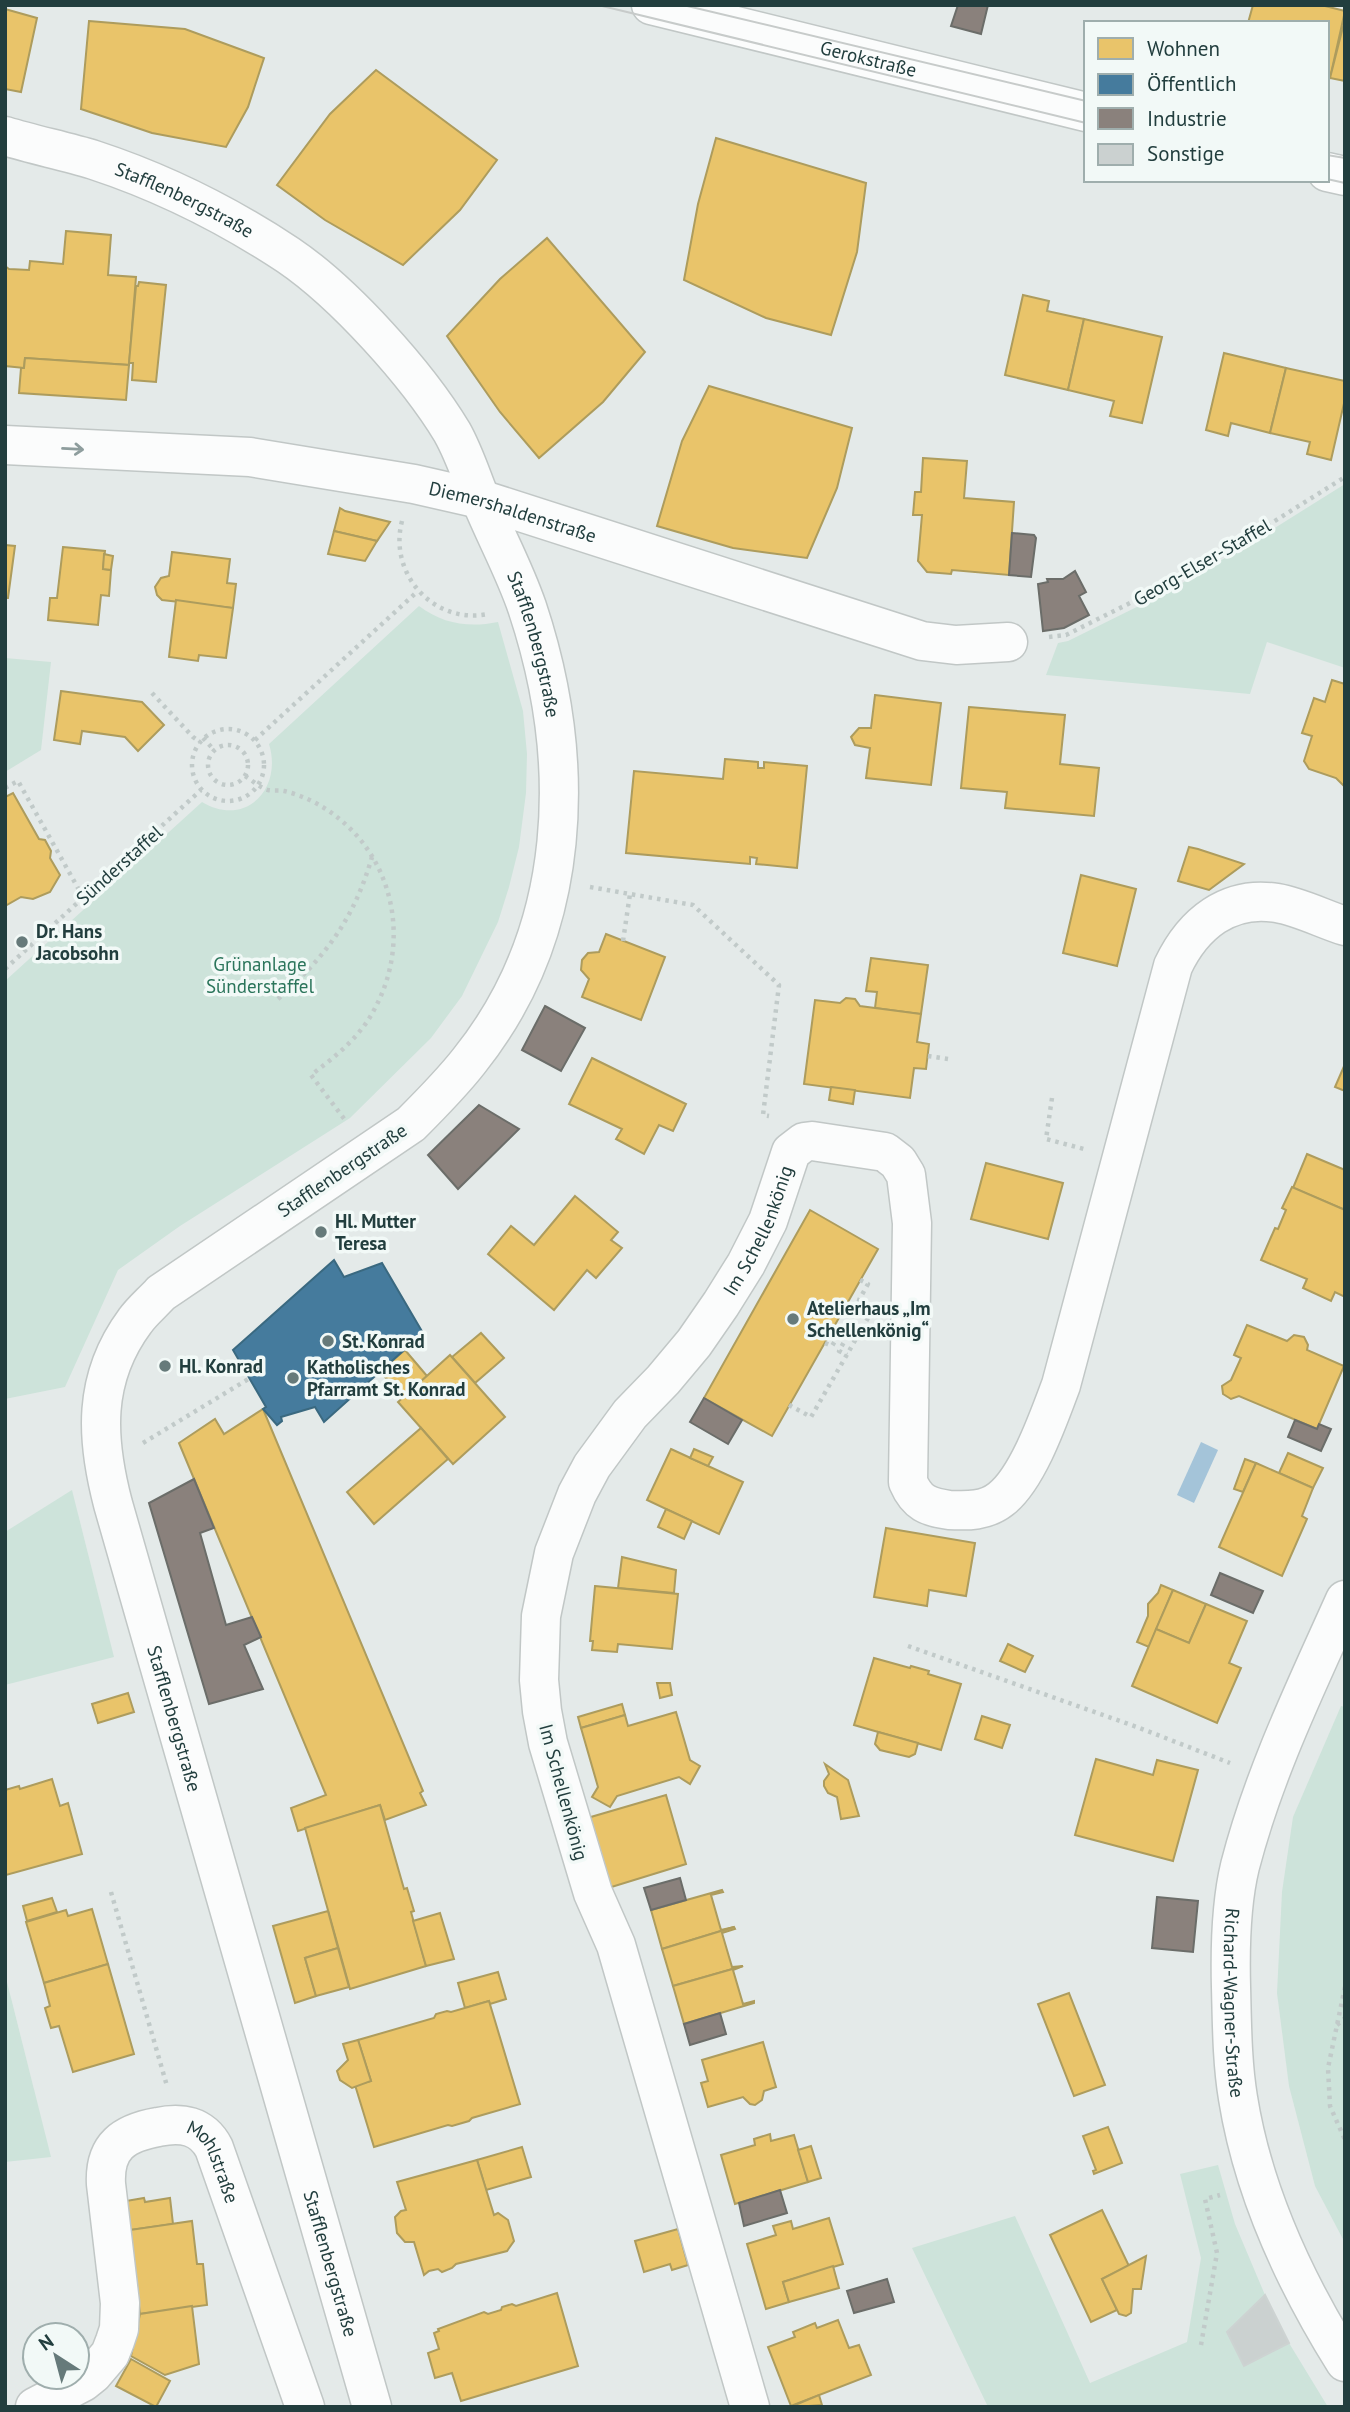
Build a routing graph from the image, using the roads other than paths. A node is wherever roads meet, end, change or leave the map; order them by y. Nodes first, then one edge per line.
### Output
1 (651, 5) edge
2 (1084, 112) edge
3 (5, 136) edge
4 (5, 445) edge
5 (480, 499) junction
6 (1008, 642) dead end
7 (1345, 926) edge
8 (1345, 1600) edge
9 (1345, 2362) edge
10 (35, 2407) edge
11 (305, 2407) edge
12 (372, 2407) edge
13 (750, 2407) edge

1 - 2 street, Gerokstraße
3 - 5 street, Stafflenbergstraße
4 -> 5 street, Diemershaldenstraße
5 - 6 street, Diemershaldenstraße
5 - 12 street, Stafflenbergstraße
7 - 13 street, Im Schellenkönig
8 - 9 street, Richard-Wagner-Straße
10 - 11 street, Mohlstraße

